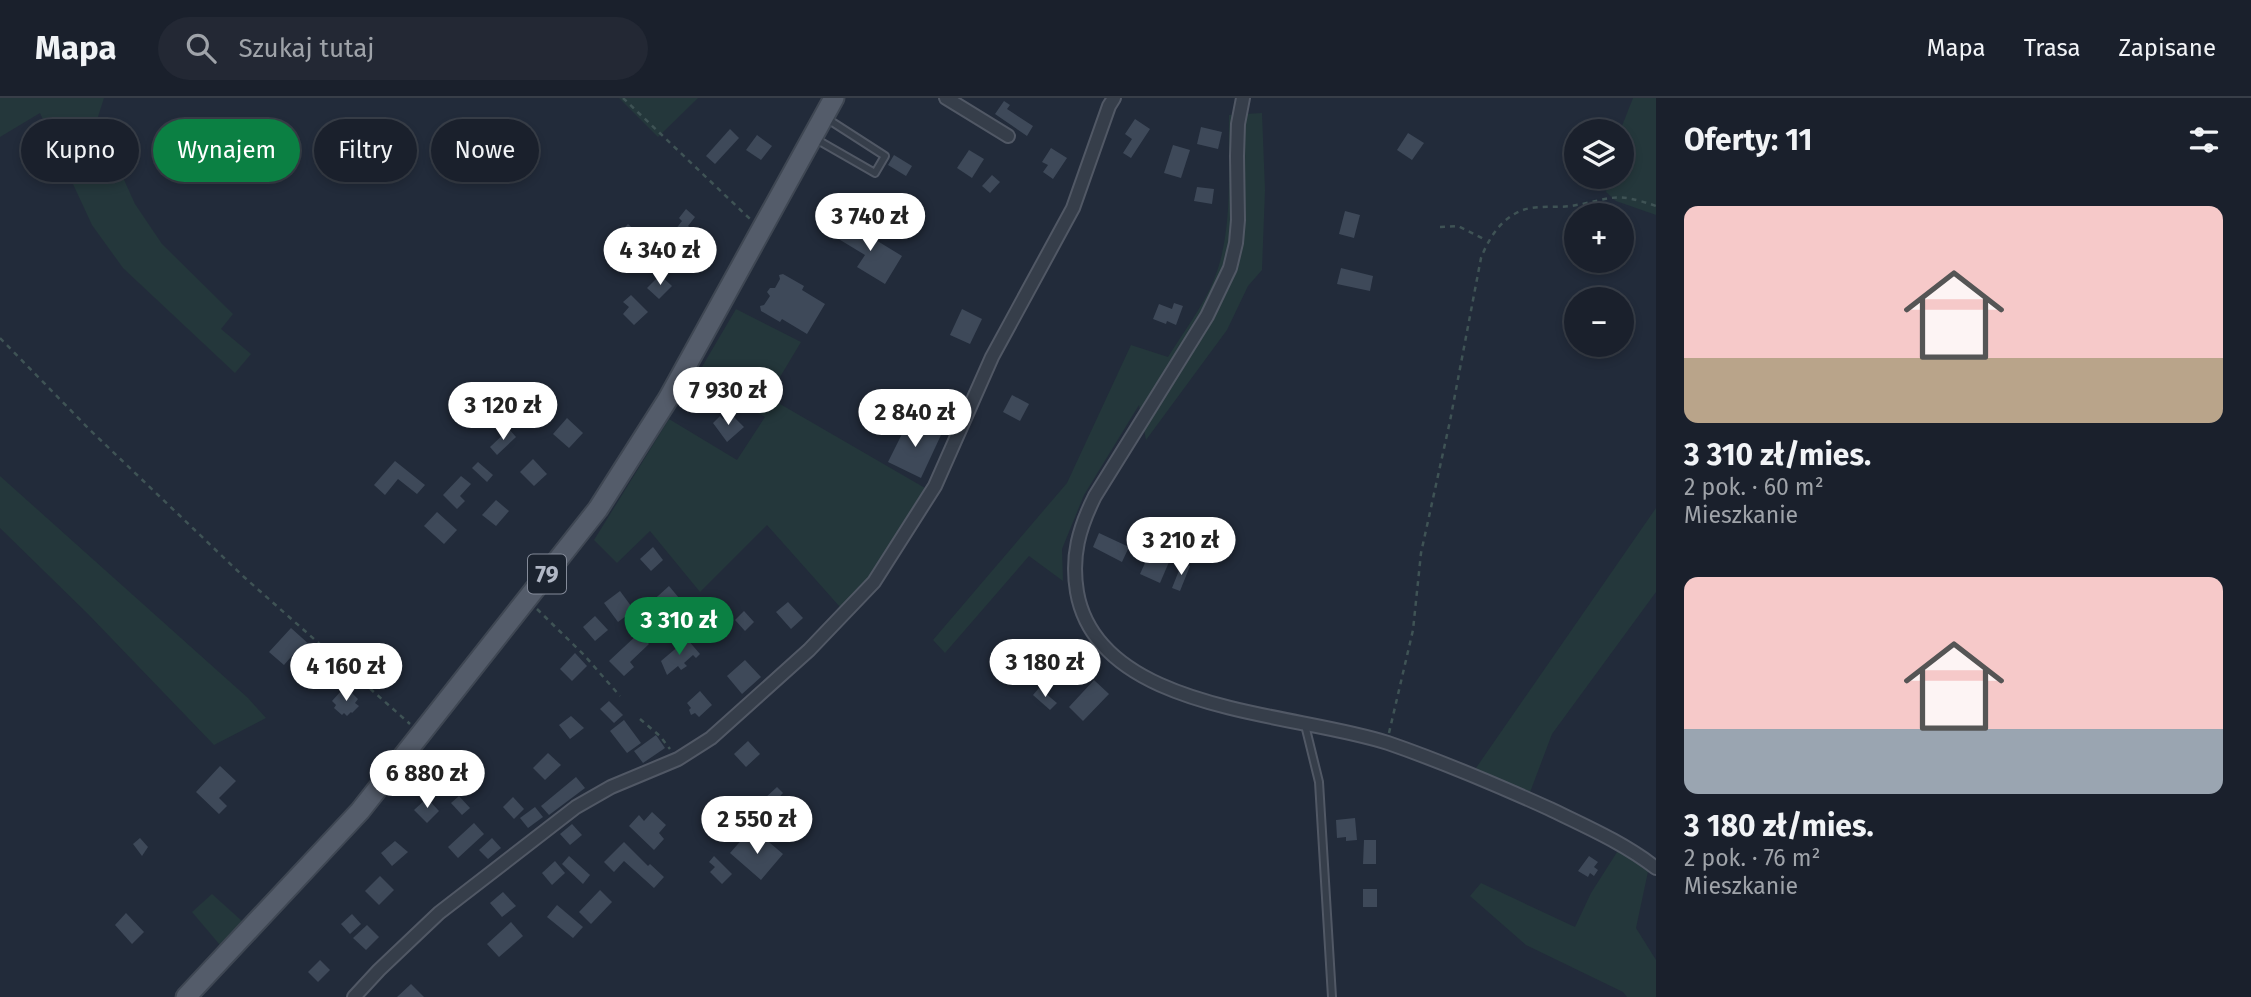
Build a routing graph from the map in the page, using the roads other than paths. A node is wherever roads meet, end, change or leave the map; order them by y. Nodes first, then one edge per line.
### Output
1 (834, 98) edge
2 (946, 98) edge
3 (1114, 98) edge
4 (1242, 98) edge
5 (824, 117) junction
6 (1008, 136) dead end
7 (812, 137) junction
8 (1304, 723) junction
9 (1656, 868) edge
10 (186, 997) edge
11 (354, 997) edge
12 (1332, 997) edge

1 - 5 main road, 79
2 - 6 street
3 - 11 street
4 - 8 street
5 - 7 main road, 79
5 - 7 lane
7 - 10 main road, 79
8 - 9 street
8 - 12 lane

